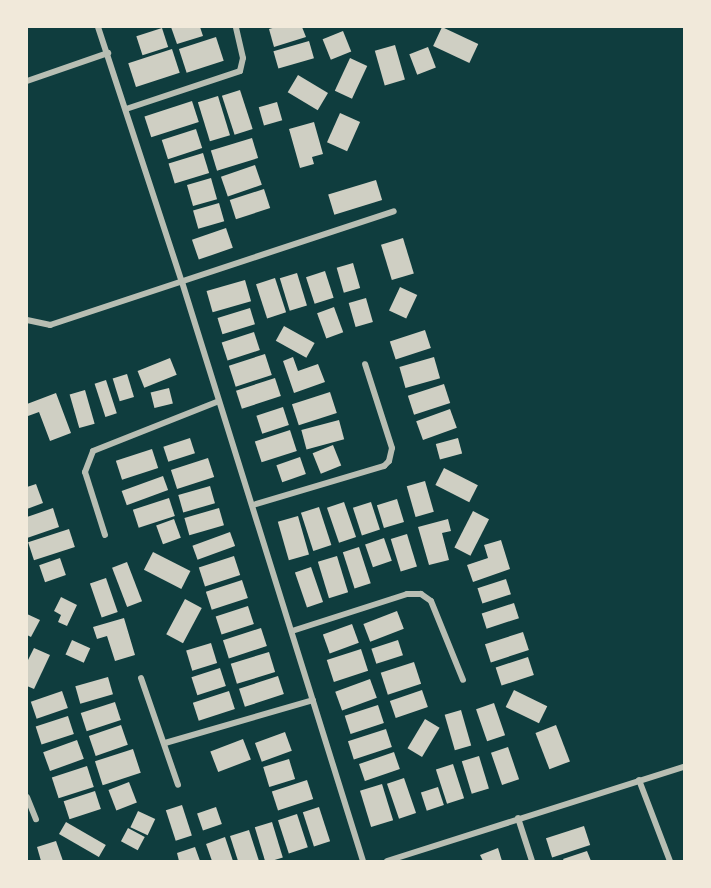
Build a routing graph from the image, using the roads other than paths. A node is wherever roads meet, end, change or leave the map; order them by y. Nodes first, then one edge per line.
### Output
1 (98, 27) edge
2 (236, 27) edge
3 (108, 53) junction
4 (27, 81) edge
5 (126, 109) junction
6 (394, 212) dead end
7 (182, 282) junction
8 (27, 320) edge
9 (365, 364) dead end
10 (217, 402) junction
11 (253, 505) junction
12 (105, 535) dead end
13 (292, 630) junction
14 (141, 678) dead end
15 (463, 680) dead end
16 (313, 700) junction
17 (165, 743) junction
18 (684, 766) edge
19 (639, 780) junction
20 (178, 785) dead end
21 (27, 797) edge
22 (518, 818) junction
23 (36, 819) dead end
24 (363, 861) edge
25 (387, 861) edge
26 (532, 861) edge
27 (670, 861) edge

1 - 3 street
2 - 5 street
3 - 4 street
3 - 5 street
5 - 7 street
6 - 7 street
7 - 8 street
7 - 10 street
9 - 11 street
10 - 11 street
10 - 12 street
11 - 13 street
13 - 15 street
13 - 16 street
14 - 17 street
16 - 17 street
16 - 24 street
17 - 20 street
18 - 19 street
19 - 22 street
19 - 27 street
21 - 23 street
22 - 25 street
22 - 26 street

